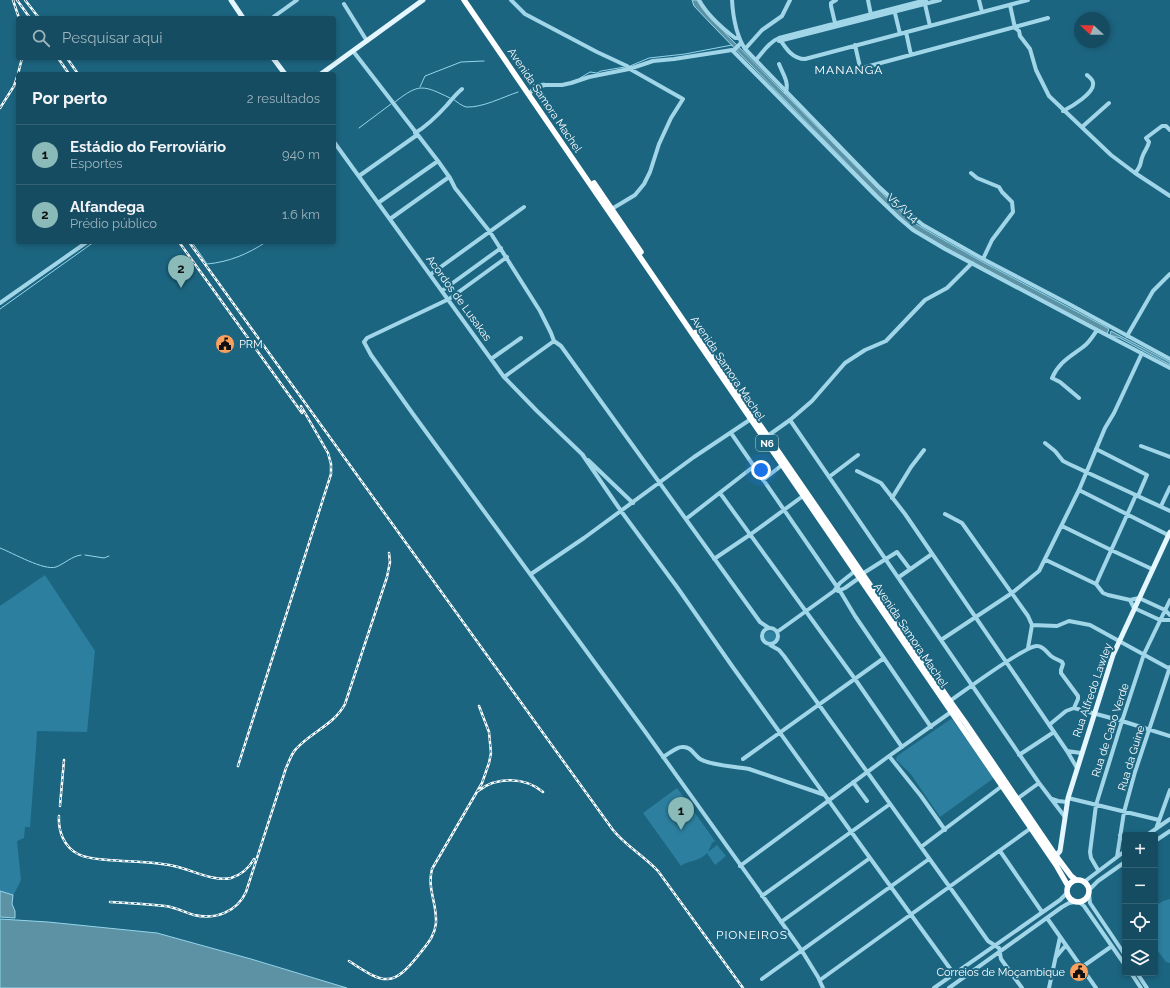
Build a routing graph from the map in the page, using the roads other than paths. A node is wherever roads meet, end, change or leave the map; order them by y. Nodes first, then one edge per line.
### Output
1 (231, 0) edge
2 (297, 0) edge
3 (423, 0) edge
4 (464, 0) edge
5 (469, 0) edge
6 (511, 0) edge
7 (699, 0) edge
8 (732, 0) edge
9 (790, 0) edge
10 (836, 0) edge
11 (868, 0) edge
12 (940, 0) edge
13 (979, 0) edge
14 (1028, 0) edge
15 (926, 2) edge
16 (344, 4) dead end
17 (1010, 5) junction
18 (894, 10) junction
19 (982, 12) junction
20 (243, 16) edge
21 (275, 16) edge
22 (871, 16) junction
23 (1048, 18) dead end
24 (835, 23) junction
25 (930, 26) junction
26 (1015, 28) junction
27 (906, 32) junction
28 (900, 34) junction
29 (739, 38) junction
30 (780, 39) junction
31 (367, 41) junction
32 (741, 43) junction
33 (855, 45) junction
34 (745, 49) junction
35 (353, 51) junction
36 (733, 51) junction
37 (911, 55) junction
38 (274, 60) edge
39 (756, 60) junction
40 (779, 64) dead end
41 (628, 67) junction
42 (284, 72) edge
43 (324, 72) edge
44 (1087, 75) dead end
45 (462, 88) dead end
46 (531, 92) junction
47 (786, 92) junction
48 (1109, 103) dead end
49 (1064, 111) junction
50 (1082, 127) junction
51 (1170, 130) edge
52 (416, 134) junction
53 (336, 145) edge
54 (438, 161) junction
55 (972, 173) dead end
56 (1135, 173) junction
57 (359, 176) junction
58 (449, 177) junction
59 (1170, 196) edge
60 (378, 203) junction
61 (524, 207) dead end
62 (610, 210) junction
63 (390, 219) junction
64 (490, 232) junction
65 (84, 244) edge
66 (501, 248) junction
67 (507, 258) junction
68 (982, 259) junction
69 (972, 263) junction
70 (431, 274) junction
71 (1170, 274) edge
72 (443, 290) junction
73 (449, 299) junction
74 (0, 303) edge
75 (1097, 330) junction
76 (1127, 336) junction
77 (521, 338) dead end
78 (554, 341) junction
79 (1142, 353) junction
80 (491, 359) junction
81 (1170, 359) edge
82 (1170, 368) edge
83 (504, 377) junction
84 (1079, 398) dead end
85 (751, 419) junction
86 (790, 420) junction
87 (731, 433) junction
88 (766, 437) junction
89 (1045, 443) dead end
90 (1141, 446) dead end
91 (924, 450) dead end
92 (1096, 450) junction
93 (582, 454) junction
94 (858, 454) dead end
95 (1170, 457) edge
96 (782, 465) junction
97 (754, 467) junction
98 (857, 471) dead end
99 (1087, 472) junction
100 (829, 477) junction
101 (763, 480) junction
102 (660, 483) junction
103 (1170, 487) edge
104 (1079, 490) junction
105 (720, 493) junction
106 (1137, 495) junction
107 (803, 496) junction
108 (892, 498) junction
109 (633, 503) junction
110 (1161, 506) junction
111 (784, 510) junction
112 (621, 511) junction
113 (1170, 511) edge
114 (945, 514) dead end
115 (1128, 514) junction
116 (686, 519) junction
117 (1062, 526) junction
118 (751, 534) junction
119 (1169, 534) edge
120 (1111, 550) junction
121 (932, 554) junction
122 (714, 559) junction
123 (886, 559) junction
124 (1046, 560) junction
125 (910, 569) junction
126 (1152, 569) junction
127 (855, 571) junction
128 (531, 574) junction
129 (861, 576) junction
130 (899, 577) junction
131 (1096, 584) junction
132 (839, 588) junction
133 (1012, 593) junction
134 (1139, 598) junction
135 (1130, 600) junction
136 (1170, 600) edge
137 (1134, 608) junction
138 (1165, 610) junction
139 (806, 612) junction
140 (1170, 615) edge
141 (976, 618) junction
142 (1160, 620) junction
143 (1170, 620) edge
144 (760, 622) junction
145 (1032, 625) junction
146 (769, 628) junction
147 (777, 632) junction
148 (762, 633) junction
149 (778, 639) junction
150 (941, 640) junction
151 (1119, 641) junction
152 (770, 645) junction
153 (1028, 648) junction
154 (1144, 654) junction
155 (784, 656) junction
156 (884, 658) junction
157 (1006, 662) junction
158 (1170, 668) edge
159 (855, 678) junction
160 (935, 685) junction
161 (972, 686) junction
162 (950, 701) junction
163 (818, 706) junction
164 (1074, 708) junction
165 (951, 712) junction
166 (1094, 714) junction
167 (1122, 721) junction
168 (963, 723) junction
169 (1049, 725) junction
170 (931, 727) junction
171 (1149, 730) junction
172 (1054, 732) junction
173 (780, 733) junction
174 (1170, 736) edge
175 (902, 747) junction
176 (1067, 751) junction
177 (1081, 753) junction
178 (1019, 755) junction
179 (889, 756) junction
180 (663, 758) junction
181 (743, 759) dead end
182 (1077, 768) junction
183 (866, 772) junction
184 (853, 782) junction
185 (1002, 782) junction
186 (1039, 783) junction
187 (1008, 790) junction
188 (1170, 792) edge
189 (825, 795) junction
190 (1017, 798) junction
191 (1051, 798) junction
192 (829, 800) junction
193 (1066, 800) junction
194 (867, 801) dead end
195 (890, 804) junction
196 (1096, 805) junction
197 (1058, 809) junction
198 (1124, 812) junction
199 (1025, 814) junction
200 (1065, 818) junction
201 (1170, 819) edge
202 (1159, 820) junction
203 (1031, 828) junction
204 (1156, 829) junction
205 (945, 830) junction
206 (1170, 831) edge
207 (852, 832) junction
208 (1152, 832) edge
209 (1120, 835) junction
210 (1122, 837) edge
211 (1041, 838) junction
212 (1158, 839) edge
213 (920, 847) junction
214 (1000, 851) junction
215 (1122, 853) edge
216 (1117, 857) junction
217 (870, 858) junction
218 (1054, 858) junction
219 (929, 859) junction
220 (1111, 861) junction
221 (1122, 864) edge
222 (1106, 865) junction
223 (740, 866) junction
224 (1116, 868) junction
225 (1098, 870) junction
226 (1111, 871) junction
227 (1076, 880) junction
228 (1084, 882) junction
229 (891, 886) junction
230 (1068, 886) junction
231 (950, 888) junction
232 (1089, 892) junction
233 (1067, 893) junction
234 (762, 896) junction
235 (1077, 902) junction
236 (1042, 912) junction
237 (912, 915) junction
238 (1033, 918) junction
239 (1047, 918) junction
240 (781, 922) junction
241 (1038, 924) junction
242 (1060, 937) junction
243 (1066, 945) junction
244 (1112, 946) junction
245 (993, 947) junction
246 (802, 951) junction
247 (1122, 951) edge
248 (997, 953) junction
249 (1056, 958) junction
250 (1122, 961) edge
251 (971, 962) junction
252 (1082, 967) junction
253 (976, 969) junction
254 (954, 974) junction
255 (1133, 976) edge
256 (1139, 976) edge
257 (762, 979) dead end
258 (820, 980) junction
259 (956, 983) junction
260 (823, 988) edge
261 (934, 988) edge
262 (949, 988) edge
263 (956, 988) edge
264 (1022, 988) edge
265 (1049, 988) edge
266 (1096, 988) edge
267 (1141, 988) edge
268 (1147, 988) edge

1 - 20 main road
2 - 21 street
3 - 31 main road
4 - 62 highway, Avenida Samora Machel / N6
5 - 46 highway, Avenida Samora Machel / N6
6 - 41 street
7 - 29 street
8 - 29 street
9 - 34 street
10 - 24 street
11 - 22 street
12 - 15 street
13 - 19 street
14 - 17 street
15 - 18 street
15 - 25 street
16 - 31 street
17 - 19 street
17 - 26 street
18 - 22 street
18 - 28 street
19 - 25 street
22 - 24 street
22 - 30 street
23 - 26 street
24 - 30 street
25 - 27 street
26 - 37 street
26 - 49 street
27 - 28 street
27 - 37 street
28 - 33 street
29 - 32 street
30 - 33 street
30 - 39 street
31 - 35 main road
32 - 34 street
32 - 36 street
33 - 37 street
34 - 39 street
35 - 43 main road
35 - 52 street
36 - 41 street
36 - 69 street, V5/V14
38 - 42 main road
39 - 47 street
40 - 47 street
41 - 46 street
41 - 62 street
44 - 49 street
45 - 52 street
46 - 62 highway, Avenida Samora Machel / N6
47 - 68 street
48 - 50 street
49 - 50 street
50 - 56 street
51 - 56 street
52 - 54 street
52 - 57 street
53 - 57 street, Acordos de Lusakas
54 - 58 street
54 - 60 street
55 - 68 street
56 - 59 street
57 - 60 street, Acordos de Lusakas
58 - 63 street
58 - 64 street
60 - 63 street, Acordos de Lusakas
61 - 64 street
62 - 85 highway, Avenida Samora Machel / N6
62 - 88 highway, Avenida Samora Machel / N6
63 - 70 street, Acordos de Lusakas
64 - 66 street
64 - 70 street
65 - 74 street
66 - 67 street
66 - 72 street
67 - 73 street
67 - 78 street
68 - 76 street
69 - 75 street, V5/V14
69 - 86 street
70 - 72 street, Acordos de Lusakas
71 - 76 street
72 - 73 street, Acordos de Lusakas
73 - 80 street, Acordos de Lusakas
73 - 128 street
75 - 79 street, V5/V14
75 - 84 street
76 - 81 street
77 - 80 street
78 - 83 street
78 - 102 street
79 - 82 street, V5/V14
79 - 92 street
80 - 83 street, Acordos de Lusakas
83 - 93 street, Acordos de Lusakas
85 - 87 street
85 - 88 highway, Avenida Samora Machel / N6
86 - 88 street
86 - 100 street
87 - 97 street
87 - 102 street
88 - 96 highway, Avenida Samora Machel / N6
88 - 129 highway, Avenida Samora Machel / N6
89 - 99 street
90 - 95 street
91 - 108 street
92 - 99 street
92 - 106 street
93 - 109 street
93 - 112 street
94 - 100 street
96 - 101 street
96 - 107 highway, Avenida Samora Machel / N6
97 - 101 street
97 - 105 street
98 - 108 street
99 - 104 street
99 - 106 street
100 - 123 street
101 - 111 street
102 - 109 street
102 - 116 street
103 - 110 street
104 - 115 street
104 - 117 street
105 - 116 street
105 - 118 street
106 - 110 street
106 - 115 street
107 - 111 street
107 - 127 highway, Avenida Samora Machel / N6
108 - 121 street
109 - 112 street
110 - 113 street
111 - 118 street
111 - 132 street
112 - 128 street
112 - 173 street
114 - 133 street
115 - 119 street
115 - 120 street
116 - 122 street
117 - 120 street
117 - 124 street
118 - 122 street
118 - 139 street
119 - 126 main road, Rua Alfredo Lawley
120 - 126 street
120 - 131 street
121 - 125 street
121 - 141 street
122 - 144 street
123 - 125 street
123 - 129 street
123 - 130 street
124 - 131 street
124 - 133 street
125 - 130 street
126 - 134 main road, Rua Alfredo Lawley
127 - 129 highway, Avenida Samora Machel / N6
127 - 132 street
128 - 180 street
129 - 132 street
129 - 160 highway, Avenida Samora Machel / N6
130 - 150 street
131 - 135 street
132 - 139 street
132 - 156 street
133 - 141 street
133 - 145 street
134 - 135 street
134 - 137 main road, Rua Alfredo Lawley
134 - 138 street
135 - 137 street
136 - 138 street, Rua de Cabo Verde
137 - 142 street
137 - 151 main road, Rua Alfredo Lawley
138 - 140 street
138 - 142 street, Rua de Cabo Verde
139 - 147 street
139 - 159 street
141 - 150 street
141 - 157 street
142 - 143 street
142 - 154 street, Rua de Cabo Verde
144 - 146 street
144 - 148 street
145 - 151 street
145 - 153 street
146 - 147 street
146 - 148 street
147 - 149 street
148 - 152 street
149 - 152 street
149 - 155 street
150 - 161 street
151 - 154 street
151 - 166 main road, Rua Alfredo Lawley
152 - 155 street
153 - 157 street
153 - 164 street
154 - 158 street
154 - 167 street, Rua de Cabo Verde
155 - 163 street
156 - 159 street
156 - 170 street
157 - 161 street
157 - 169 street
158 - 171 street, Rua da Guine
159 - 163 street
159 - 175 street
160 - 162 highway, Avenida Samora Machel / N6
160 - 165 highway, Avenida Samora Machel / N6
161 - 162 street
161 - 178 street
162 - 168 highway, Avenida Samora Machel / N6
163 - 173 street
163 - 183 street
164 - 166 street
164 - 169 street
165 - 168 highway, Avenida Samora Machel / N6
165 - 170 street
166 - 167 street
166 - 177 main road, Rua Alfredo Lawley
167 - 171 street
167 - 196 street, Rua de Cabo Verde
168 - 185 highway, Avenida Samora Machel / N6
169 - 172 street
170 - 175 street
171 - 174 street
171 - 198 street, Rua da Guine
172 - 176 street
172 - 178 street
173 - 181 street
173 - 189 street
175 - 179 street
176 - 177 street
176 - 182 street
177 - 182 main road, Rua Alfredo Lawley
178 - 186 street
179 - 183 street
179 - 205 street
180 - 189 street
180 - 223 street
182 - 193 main road, Rua Alfredo Lawley
183 - 184 street
183 - 195 street
184 - 192 street
184 - 194 street
185 - 187 highway, Avenida Samora Machel / N6
185 - 205 street
186 - 190 street
186 - 191 street
187 - 190 highway, Avenida Samora Machel / N6
187 - 199 highway, Avenida Samora Machel / N6
188 - 202 street
189 - 192 street
190 - 199 highway, Avenida Samora Machel / N6
191 - 193 street
191 - 197 street
192 - 207 street
192 - 223 street
193 - 196 street
193 - 197 street
193 - 200 main road, Rua Alfredo Lawley
195 - 207 street
195 - 213 street
196 - 198 street
196 - 225 street, Rua de Cabo Verde
197 - 200 street
198 - 202 street
198 - 209 street, Rua da Guine
199 - 203 highway, Avenida Samora Machel / N6
199 - 211 highway, Avenida Samora Machel / N6
200 - 218 main road, Rua Alfredo Lawley
201 - 204 street
202 - 204 street
203 - 211 highway, Avenida Samora Machel / N6
203 - 214 street
204 - 208 street
205 - 213 street
206 - 212 street
207 - 217 street
207 - 234 street
209 - 210 street
209 - 216 street, Rua da Guine
211 - 218 highway, Avenida Samora Machel / N6
213 - 219 street
214 - 231 street
214 - 236 street
215 - 216 street
216 - 220 street
217 - 229 street
217 - 240 street
218 - 227 highway, Avenida Samora Machel / N6
218 - 230 highway, Avenida Samora Machel / N6
219 - 229 street
219 - 231 street
220 - 222 street
220 - 224 street
221 - 224 street
222 - 225 street
222 - 226 street
223 - 234 street
224 - 226 street
225 - 228 street
226 - 232 street
227 - 228 highway
227 - 230 highway
228 - 232 highway
229 - 237 street
229 - 246 street
230 - 233 highway
231 - 237 street
231 - 245 street
232 - 235 highway
232 - 247 street
233 - 235 highway
233 - 236 street
234 - 240 street
235 - 239 street
235 - 244 street
236 - 238 street
237 - 254 street
237 - 258 street
238 - 241 street
238 - 245 street
239 - 241 street
239 - 242 street
240 - 246 street
241 - 248 street
242 - 243 street
242 - 249 street
243 - 249 street
243 - 252 street
244 - 250 street
244 - 252 street
245 - 248 street
245 - 248 street
245 - 251 street
246 - 257 street
246 - 258 street
248 - 253 street
248 - 264 street
249 - 265 street
251 - 253 street
251 - 254 street
252 - 266 street
253 - 259 street
254 - 261 street
255 - 267 street
256 - 268 street
258 - 260 street
259 - 262 street
259 - 263 street

